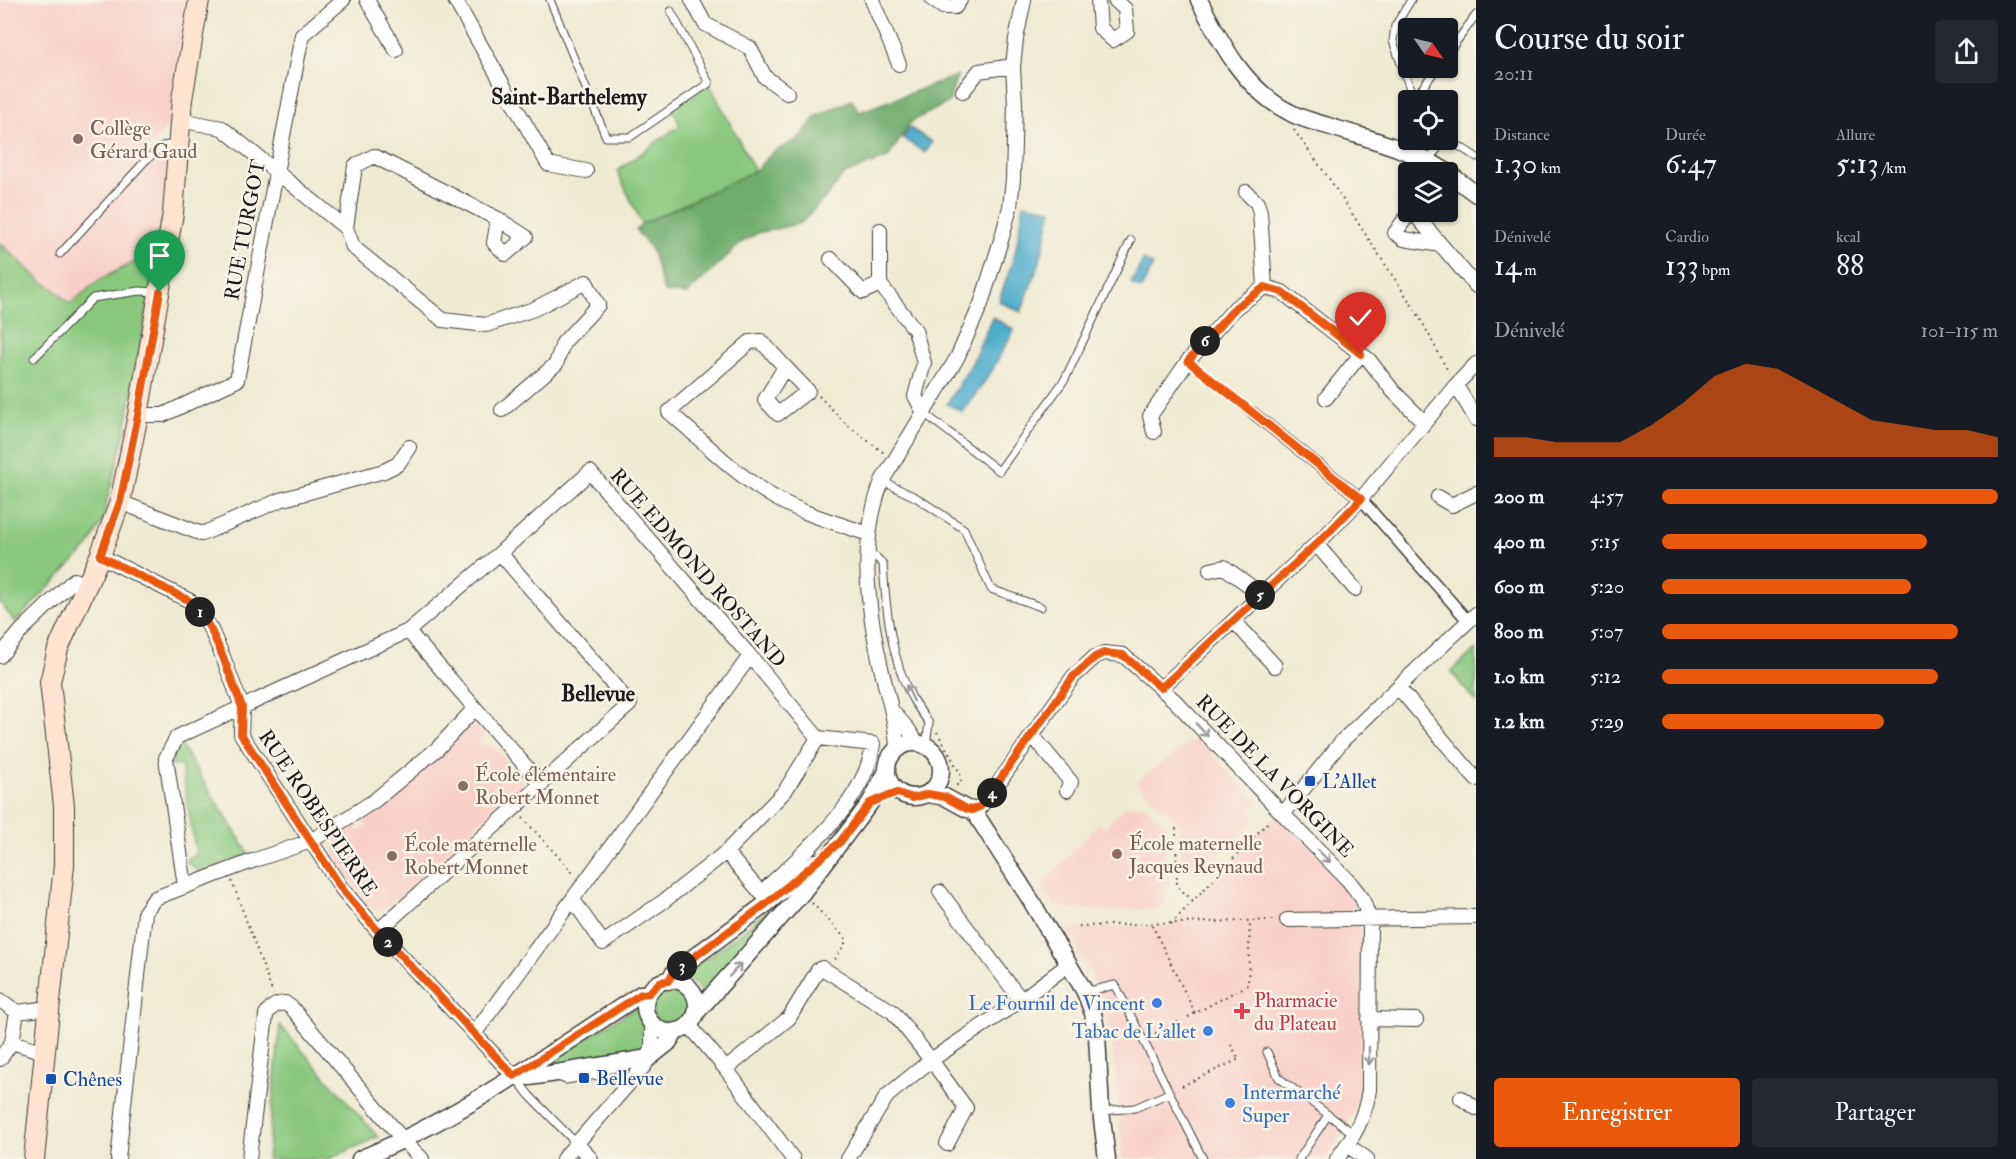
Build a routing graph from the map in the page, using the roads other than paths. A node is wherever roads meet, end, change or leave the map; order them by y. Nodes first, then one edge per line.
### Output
1 (199, 0) edge
2 (343, 0) edge
3 (367, 0) edge
4 (455, 0) edge
5 (550, 0) edge
6 (692, 0) edge
7 (873, 0) edge
8 (933, 0) edge
9 (960, 0) edge
10 (1024, 0) edge
11 (1098, 0) edge
12 (1115, 0) edge
13 (1199, 0) edge
14 (1411, 0) edge
15 (671, 11) dead end
16 (1476, 15) edge
17 (1458, 39) edge
18 (396, 50) dead end
19 (899, 64) dead end
20 (1013, 66) junction
21 (1410, 90) edge
22 (963, 91) dead end
23 (787, 93) dead end
24 (180, 120) junction
25 (178, 144) junction
26 (1458, 146) edge
27 (1437, 150) edge
28 (1476, 157) edge
29 (1428, 160) junction
30 (1431, 162) edge
31 (276, 171) junction
32 (586, 171) dead end
33 (1458, 181) edge
34 (1246, 192) dead end
35 (1476, 194) edge
36 (498, 219) dead end
37 (1403, 222) edge
38 (1420, 222) edge
39 (345, 228) junction
40 (880, 230) dead end
41 (1131, 240) dead end
42 (1441, 245) junction
43 (60, 254) dead end
44 (831, 258) dead end
45 (880, 284) junction
46 (1476, 285) edge
47 (1265, 287) junction
48 (160, 292) junction
49 (1361, 354) junction
50 (34, 358) dead end
51 (1188, 361) junction
52 (1476, 364) edge
53 (785, 367) junction
54 (1456, 385) junction
55 (1326, 398) dead end
56 (502, 410) dead end
57 (924, 413) junction
58 (1253, 413) joint
59 (138, 415) junction
60 (1476, 419) edge
61 (1424, 422) junction
62 (1154, 432) dead end
63 (409, 447) dead end
64 (882, 481) junction
65 (1476, 493) edge
66 (1438, 497) dead end
67 (1361, 499) junction
68 (120, 502) junction
69 (868, 534) junction
70 (1316, 544) junction
71 (500, 553) junction
72 (867, 553) junction
73 (100, 556) junction
74 (1210, 570) dead end
75 (86, 585) junction
76 (1355, 589) dead end
77 (1261, 594) junction
78 (1041, 607) dead end
79 (1472, 618) edge
80 (1234, 621) junction
81 (408, 631) junction
82 (750, 656) junction
83 (0, 657) edge
84 (1275, 666) dead end
85 (1398, 687) junction
86 (1161, 688) junction
87 (242, 707) junction
88 (474, 709) junction
89 (892, 711) junction
90 (1032, 735) junction
91 (818, 738) junction
92 (921, 744) junction
93 (897, 749) junction
94 (887, 771) junction
95 (941, 775) junction
96 (1476, 779) edge
97 (542, 785) junction
98 (1067, 790) dead end
99 (898, 793) junction
100 (928, 794) junction
101 (952, 796) junction
102 (870, 803) junction
103 (972, 810) junction
104 (1281, 812) junction
105 (311, 841) junction
106 (840, 842) junction
107 (726, 852) junction
108 (185, 886) junction
109 (940, 892) dead end
110 (573, 900) junction
111 (1476, 917) edge
112 (1287, 920) road end
113 (1370, 920) junction
114 (378, 931) junction
115 (1069, 964) junction
116 (668, 981) junction
117 (1085, 992) junction
118 (649, 993) junction
119 (0, 1000) edge
120 (1021, 1000) junction
121 (49, 1008) junction
122 (17, 1012) junction
123 (1370, 1019) junction
124 (1416, 1020) dead end
125 (652, 1023) junction
126 (687, 1023) junction
127 (474, 1034) junction
128 (12, 1042) junction
129 (44, 1052) junction
130 (1267, 1053) dead end
131 (649, 1058) junction
132 (0, 1059) edge
133 (931, 1060) junction
134 (726, 1069) junction
135 (514, 1076) junction
136 (1168, 1093) junction
137 (1461, 1098) dead end
138 (1476, 1108) edge
139 (1101, 1111) junction
140 (1328, 1115) junction
141 (1351, 1140) junction
142 (404, 1141) junction
143 (577, 1144) junction
144 (947, 1144) dead end
145 (34, 1159) edge
146 (118, 1159) edge
147 (249, 1159) edge
148 (360, 1159) edge
149 (422, 1159) edge
150 (563, 1159) edge
151 (591, 1159) edge
152 (793, 1159) edge
153 (848, 1159) edge
154 (1107, 1159) edge
155 (1203, 1159) edge
156 (1299, 1159) edge
157 (1337, 1159) edge
158 (1367, 1159) edge

1 - 24 main road
2 - 31 street, RUE TURGOT
3 - 18 street
4 - 32 street
5 - 15 lane
6 - 23 street
7 - 19 street
8 - 9 street
10 - 20 street
11 - 12 street
13 - 29 street
14 - 21 lane
16 - 17 lane
20 - 22 street
20 - 57 street
24 - 25 main road
24 - 31 street
25 - 43 lane
25 - 48 main road
26 - 28 lane
27 - 29 lane
29 - 30 street
31 - 39 street
31 - 59 street, RUE TURGOT
33 - 35 street
34 - 47 street
36 - 39 street
37 - 42 street
38 - 42 street
39 - 56 street
40 - 45 street
41 - 57 lane
42 - 46 street
44 - 45 street
45 - 57 street
47 - 49 street
47 - 51 street
48 - 50 lane
48 - 59 main road
49 - 55 street
49 - 61 street
51 - 58 lane
51 - 62 street
52 - 54 street
53 - 53 street
53 - 69 street
54 - 60 street
54 - 61 street
57 - 64 street
58 - 67 street
59 - 68 main road
61 - 67 street
63 - 68 street
64 - 69 street
64 - 78 lane
65 - 66 street
67 - 70 street
67 - 79 street
68 - 73 main road
69 - 72 street
70 - 76 street
70 - 77 street
71 - 81 street, RUE EDMOND ROSTAND
71 - 82 street, RUE EDMOND ROSTAND
71 - 97 street
72 - 89 street
92 -> 72 lane
73 - 75 main road
73 - 87 street
74 - 77 street
75 - 83 street
75 - 121 main road
77 - 80 street
79 - 85 street
80 - 84 street
80 - 86 street
81 - 87 street, RUE EDMOND ROSTAND
81 - 88 street
82 - 91 street, RUE EDMOND ROSTAND
82 - 110 street
85 - 96 street
85 - 104 street
86 - 90 street, RUE DE LA VORGINE
86 -> 104 street, RUE DE LA VORGINE
87 - 105 street, RUE ROBESPIERRE
87 - 108 street, RUE EDMOND ROSTAND
88 - 97 street
88 - 105 street
89 - 92 street
89 - 93 street
90 - 98 street
90 - 103 street, RUE DE LA VORGINE
91 - 107 street
91 - 107 street
92 - 93 street
92 - 95 street
93 - 94 street
94 - 99 street
94 - 102 street
95 - 100 street
95 - 101 street
97 - 114 street
99 - 100 street
99 - 102 street
100 - 101 street
101 - 103 street
102 - 106 street
103 - 115 street
104 -> 113 street, RUE DE LA VORGINE
105 - 108 street
105 - 114 street, RUE ROBESPIERRE
106 - 116 street
126 -> 106 street
107 - 110 street
108 - 146 street
109 - 120 street
110 - 127 street
111 - 113 street
112 - 113 street
113 - 123 street, RUE DE LA VORGINE
114 - 127 street, RUE ROBESPIERRE
115 - 117 street
115 - 120 street
116 - 118 street
116 - 126 street
117 - 136 lane
117 - 139 street
118 - 125 street
118 - 135 street
119 - 122 street
120 - 133 street
121 - 122 street
121 - 129 main road
122 - 128 street
123 - 124 street
123 -> 141 street, RUE DE LA VORGINE
125 - 126 street
125 - 131 street
126 - 131 street
126 - 134 street
127 - 135 street, RUE ROBESPIERRE
128 - 129 street
128 - 132 street
129 - 145 main road
130 - 140 lane
131 - 135 street
131 - 143 street
133 - 134 street
133 - 144 street
133 - 153 street
134 - 152 street
135 - 142 street
135 - 143 lane, RUE ROBESPIERRE
136 - 139 lane
136 - 155 lane
137 - 138 street
139 - 154 street
140 - 141 lane
140 - 156 lane
141 - 157 street, RUE DE LA VORGINE
141 - 158 street
142 - 147 street
142 - 148 street
142 - 149 street
143 - 150 street
143 - 151 street

